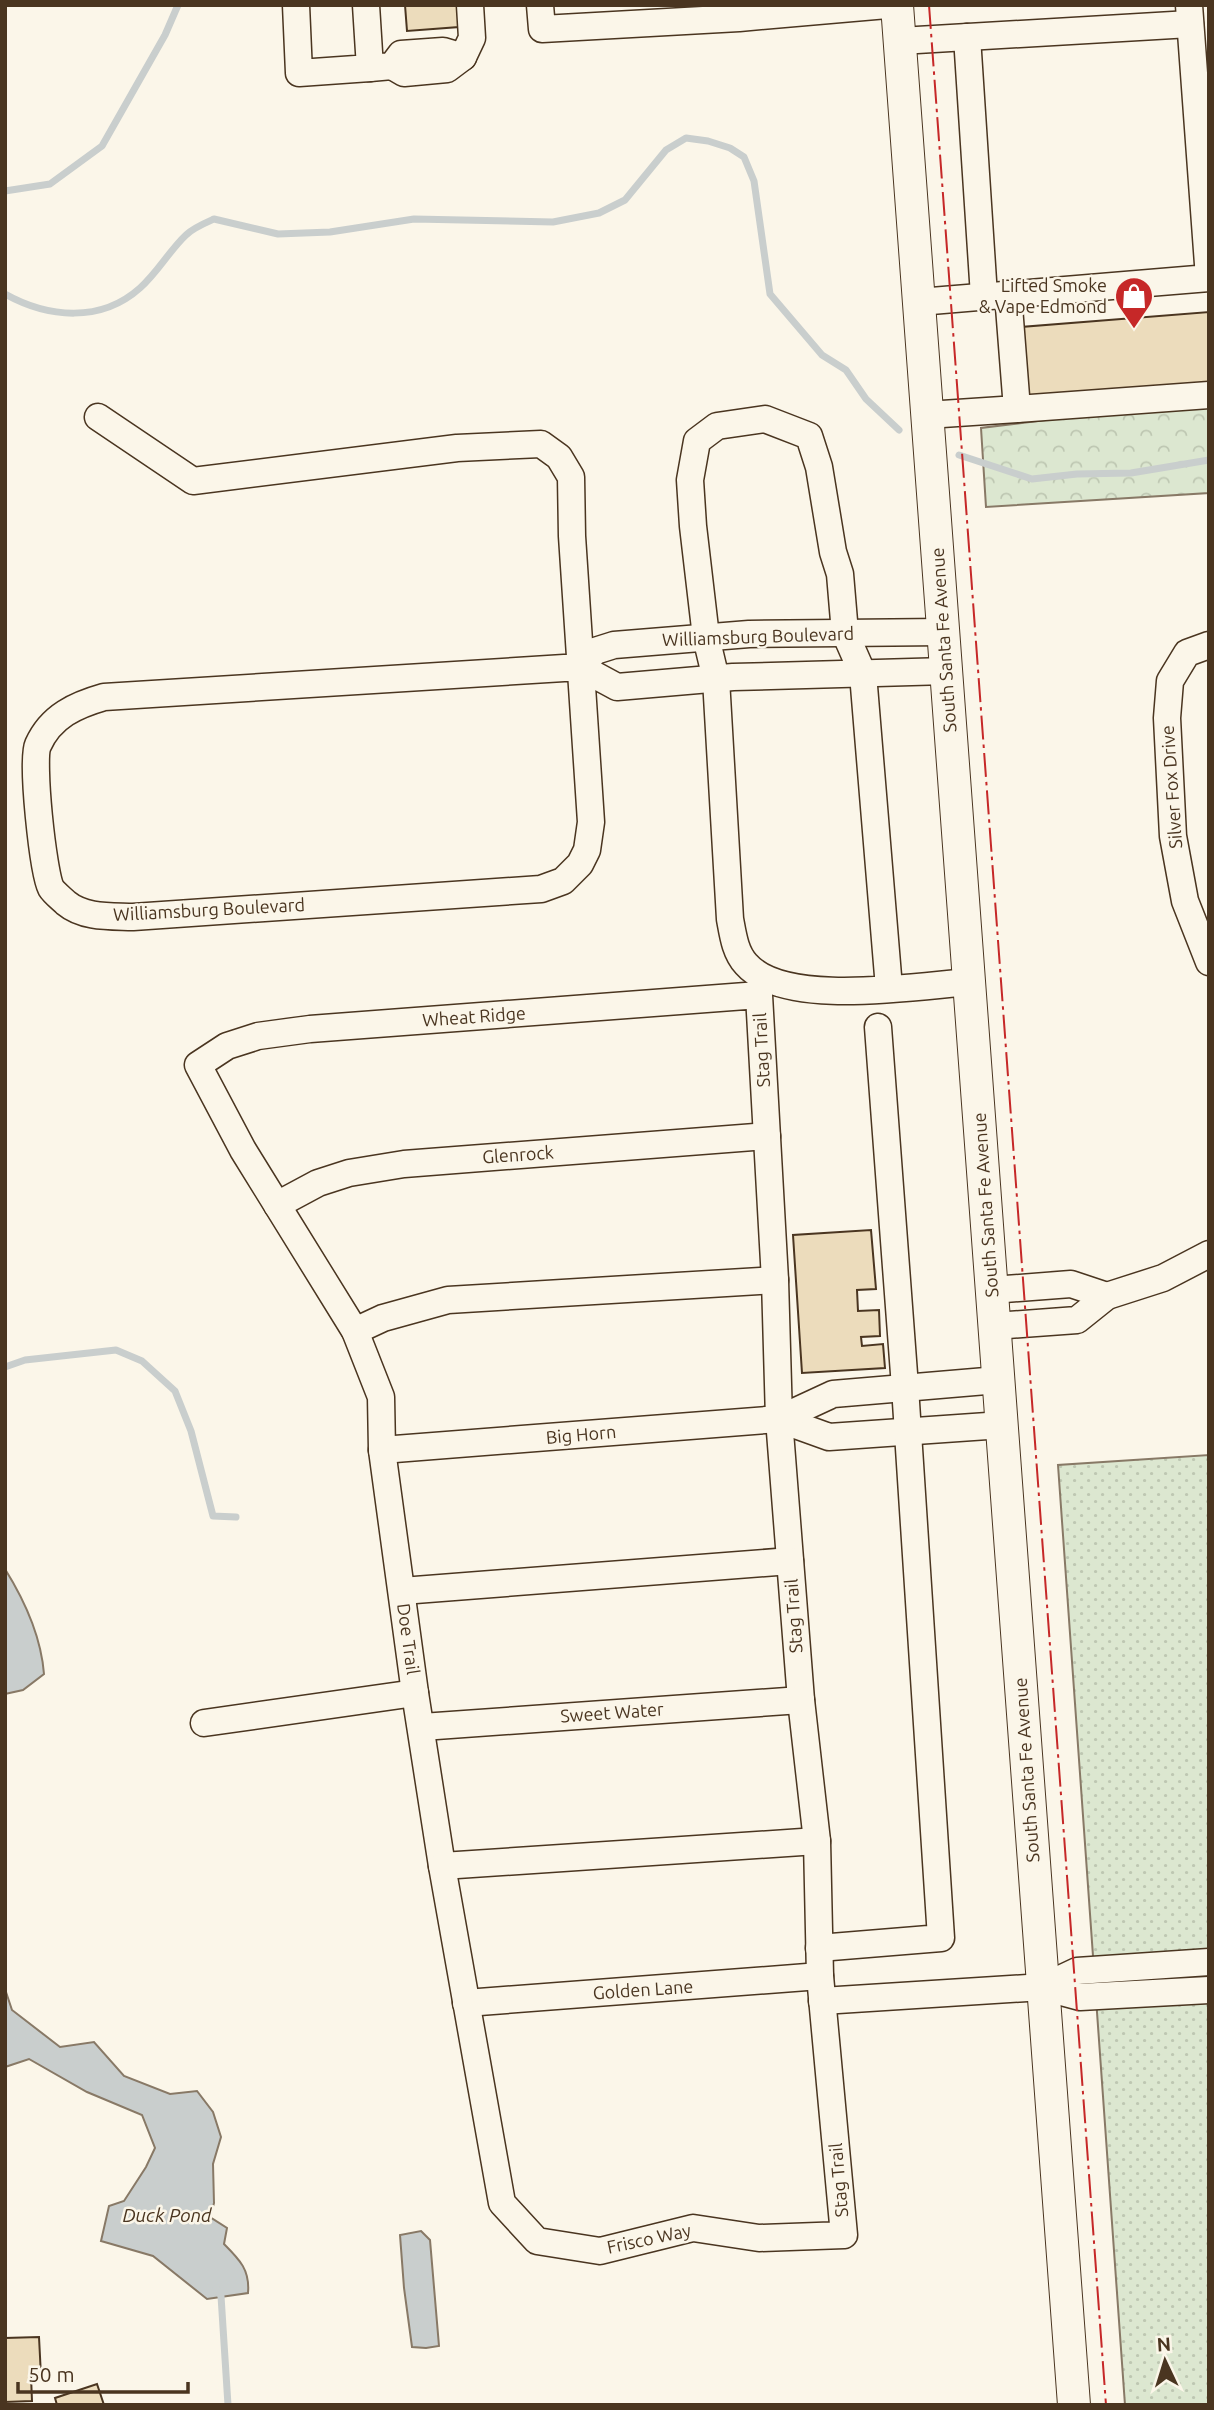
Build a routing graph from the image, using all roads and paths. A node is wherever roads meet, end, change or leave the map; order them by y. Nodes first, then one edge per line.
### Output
1 (296, 5) edge
2 (366, 5) edge
3 (470, 5) edge
4 (540, 5) edge
5 (887, 5) edge
6 (897, 5) edge
7 (810, 8) edge
8 (739, 12) edge
9 (1190, 15) edge
10 (967, 37) junction
11 (900, 41) junction
12 (381, 67) junction
13 (996, 295) junction
14 (919, 302) junction
15 (1209, 395) edge
16 (1017, 408) junction
17 (927, 415) junction
18 (98, 417) dead end
19 (944, 632) junction
20 (845, 633) junction
21 (706, 637) junction
22 (1198, 649) edge
23 (580, 667) junction
24 (947, 671) junction
25 (863, 674) junction
26 (716, 678) junction
27 (1209, 962) edge
28 (970, 982) junction
29 (889, 988) junction
30 (759, 995) joint
31 (878, 1027) dead end
32 (198, 1065) joint
33 (767, 1136) junction
34 (277, 1205) junction
35 (1209, 1254) edge
36 (775, 1280) junction
37 (992, 1290) junction
38 (1107, 1296) junction
39 (995, 1326) junction
40 (355, 1331) junction
41 (998, 1380) junction
42 (905, 1387) junction
43 (779, 1419) junction
44 (1002, 1425) junction
45 (908, 1432) junction
46 (382, 1450) junction
47 (790, 1561) junction
48 (402, 1591) junction
49 (415, 1693) junction
50 (801, 1700) junction
51 (205, 1723) dead end
52 (422, 1727) junction
53 (817, 1841) junction
54 (442, 1866) junction
55 (819, 1948) junction
56 (1209, 1962) edge
57 (1043, 1987) junction
58 (821, 1988) junction
59 (1209, 1990) edge
60 (466, 2004) junction
61 (845, 2235) joint
62 (537, 2241) joint
63 (1074, 2405) edge

1 - 12 street
2 - 12 street
3 - 12 street
4 - 8 street
5 - 7 street
6 - 11 main road, South Santa Fe Avenue
7 - 8 street
9 - 10 street
9 - 13 street
10 - 11 street
10 - 13 street
11 - 14 main road, South Santa Fe Avenue
13 - 14 street
13 - 16 street
14 - 17 main road, South Santa Fe Avenue
15 - 16 street
16 - 17 street
17 - 19 main road, South Santa Fe Avenue
18 - 23 street, Williamsburg Boulevard
19 - 20 street, Williamsburg Boulevard
19 - 24 main road, South Santa Fe Avenue
20 - 21 street, Williamsburg Boulevard
20 - 21 street
20 - 25 street
21 - 23 street, Williamsburg Boulevard
21 - 26 street
22 - 27 street, Silver Fox Drive
23 - 23 street, Williamsburg Boulevard
23 - 26 street
24 - 25 street
24 - 28 main road, South Santa Fe Avenue
25 - 26 street
25 - 29 street
26 - 29 street
28 - 29 street
28 - 37 main road, South Santa Fe Avenue
30 - 32 street, Wheat Ridge
30 - 33 street, Stag Trail
31 - 42 street
32 - 34 street, Doe Trail
33 - 34 street, Glenrock
33 - 36 street, Stag Trail
34 - 40 street, Doe Trail
35 - 38 street
36 - 40 street
36 - 43 street, Stag Trail
37 - 38 street
37 - 39 main road, South Santa Fe Avenue
38 - 39 street
39 - 41 main road, South Santa Fe Avenue
40 - 46 street, Doe Trail
41 - 42 street, Big Horn
41 - 44 main road, South Santa Fe Avenue
42 - 43 street, Big Horn
42 - 45 street
43 - 45 street, Big Horn
43 - 46 street, Big Horn
43 - 47 street, Stag Trail
44 - 45 street, Big Horn
44 - 57 main road, South Santa Fe Avenue
45 - 55 street
46 - 48 street, Doe Trail
47 - 48 street
47 - 50 street, Stag Trail
48 - 49 street, Doe Trail
49 - 51 street
49 - 52 street, Doe Trail
50 - 52 street, Sweet Water
50 - 53 street, Stag Trail
52 - 54 street, Doe Trail
53 - 54 street
53 - 55 street, Stag Trail
54 - 60 street, Doe Trail
55 - 58 street, Stag Trail
56 - 57 street
57 - 58 street, Golden Lane
57 - 59 street
57 - 63 main road, South Santa Fe Avenue
58 - 60 street, Golden Lane
58 - 61 street, Stag Trail
60 - 62 street, Doe Trail
61 - 62 street, Frisco Way

